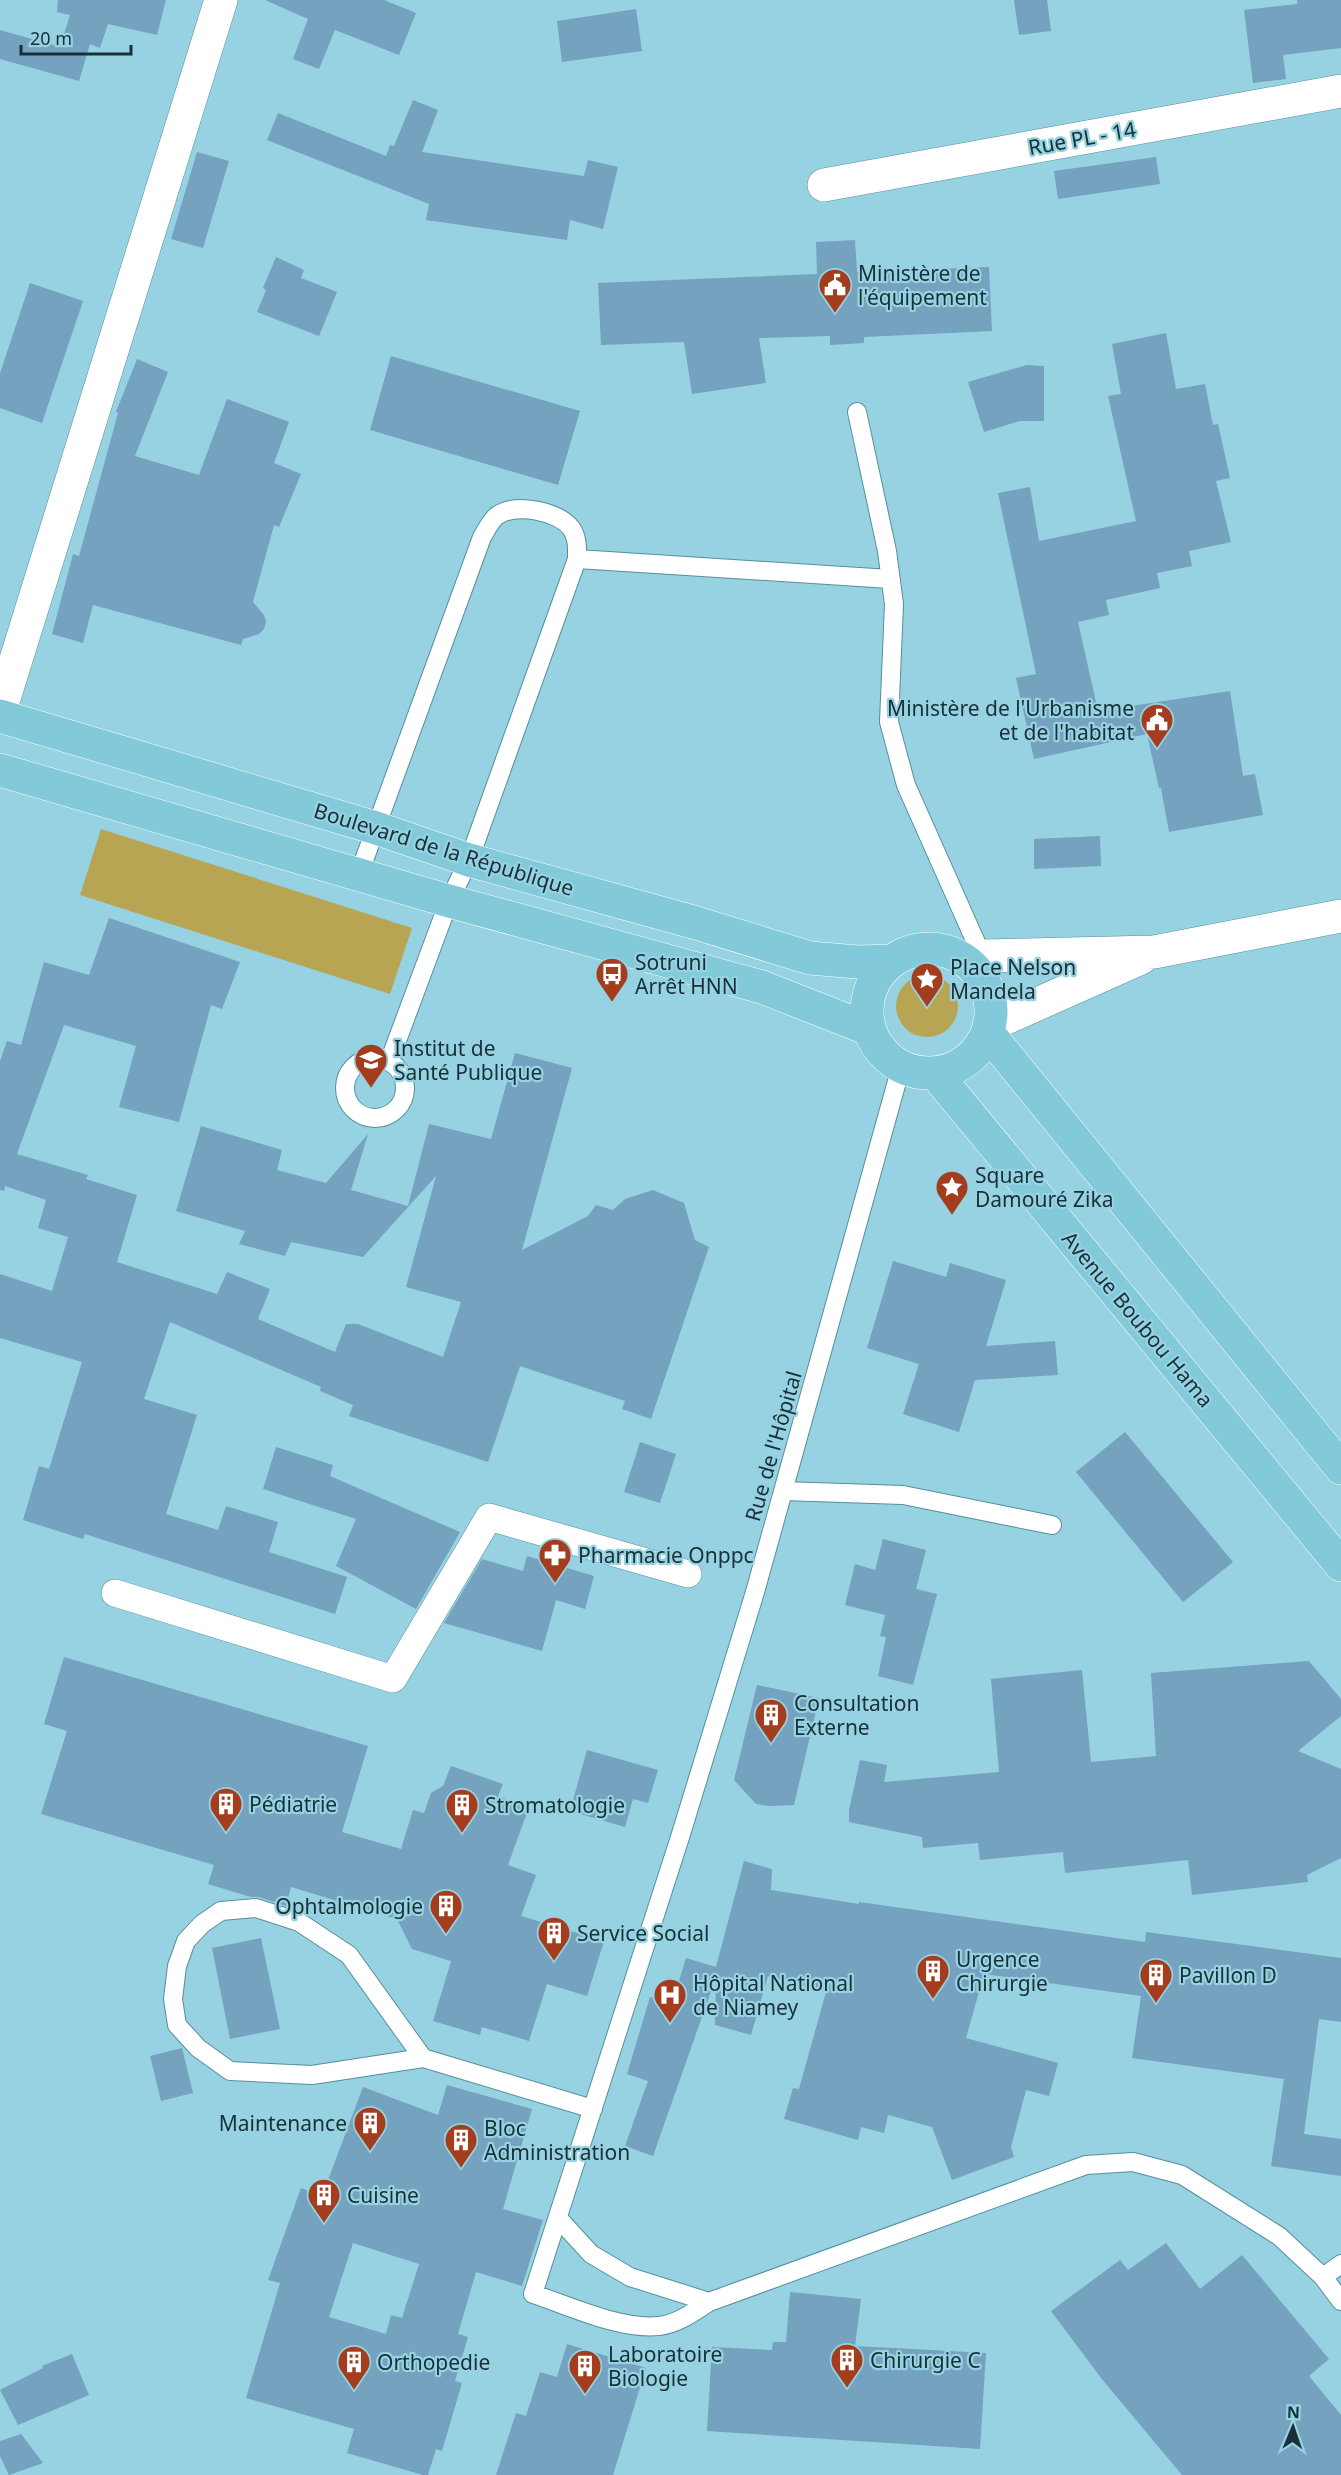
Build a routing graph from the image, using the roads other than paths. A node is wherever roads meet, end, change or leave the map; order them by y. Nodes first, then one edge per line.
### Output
1 (221, 0) edge
2 (1341, 91) edge
3 (824, 185) dead end
4 (857, 412) dead end
5 (577, 559) junction
6 (890, 579) junction
7 (0, 711) edge
8 (0, 716) edge
9 (0, 770) edge
10 (376, 828) junction
11 (469, 860) junction
12 (359, 873) junction
13 (449, 901) junction
14 (1341, 916) edge
15 (1154, 952) junction
16 (973, 958) junction
17 (891, 961) junction
18 (869, 1029) junction
19 (989, 1029) junction
20 (389, 1062) dead end
21 (901, 1067) junction
22 (935, 1073) junction
23 (1341, 1468) edge
24 (783, 1491) junction
25 (1052, 1526) dead end
26 (1341, 1565) edge
27 (688, 1574) dead end
28 (115, 1593) dead end
29 (423, 2058) junction
30 (593, 2109) junction
31 (558, 2218) junction
32 (1341, 2264) edge
33 (1323, 2277) junction
34 (1341, 2301) edge
35 (709, 2302) junction

1 - 7 street
2 - 3 street, Rue PL - 14
4 - 6 lane
5 - 6 lane
5 - 10 lane
5 - 11 lane
6 - 16 lane
8 - 10 main road, Boulevard de la République
9 - 12 main road
10 - 11 main road, Boulevard de la République
10 - 12 lane
11 - 13 lane
11 - 17 main road, Boulevard de la République
12 - 13 main road
13 - 18 main road
13 - 20 lane
14 - 15 street
15 - 16 street
15 - 19 street
16 - 17 main road
16 - 19 main road
17 - 18 main road
18 - 21 main road
19 - 22 main road
19 - 23 main road
21 - 22 main road
21 - 24 lane, Rue de l'Hôpital
22 - 26 main road, Avenue Boubou Hama
24 - 25 lane
24 - 30 lane, Rue de l'Hôpital
27 - 28 street
29 - 29 lane
29 - 30 lane
30 - 31 lane, Rue de l'Hôpital
31 - 35 lane
31 - 35 lane, Rue de l'Hôpital
32 - 33 lane
33 - 34 lane
33 - 35 lane

